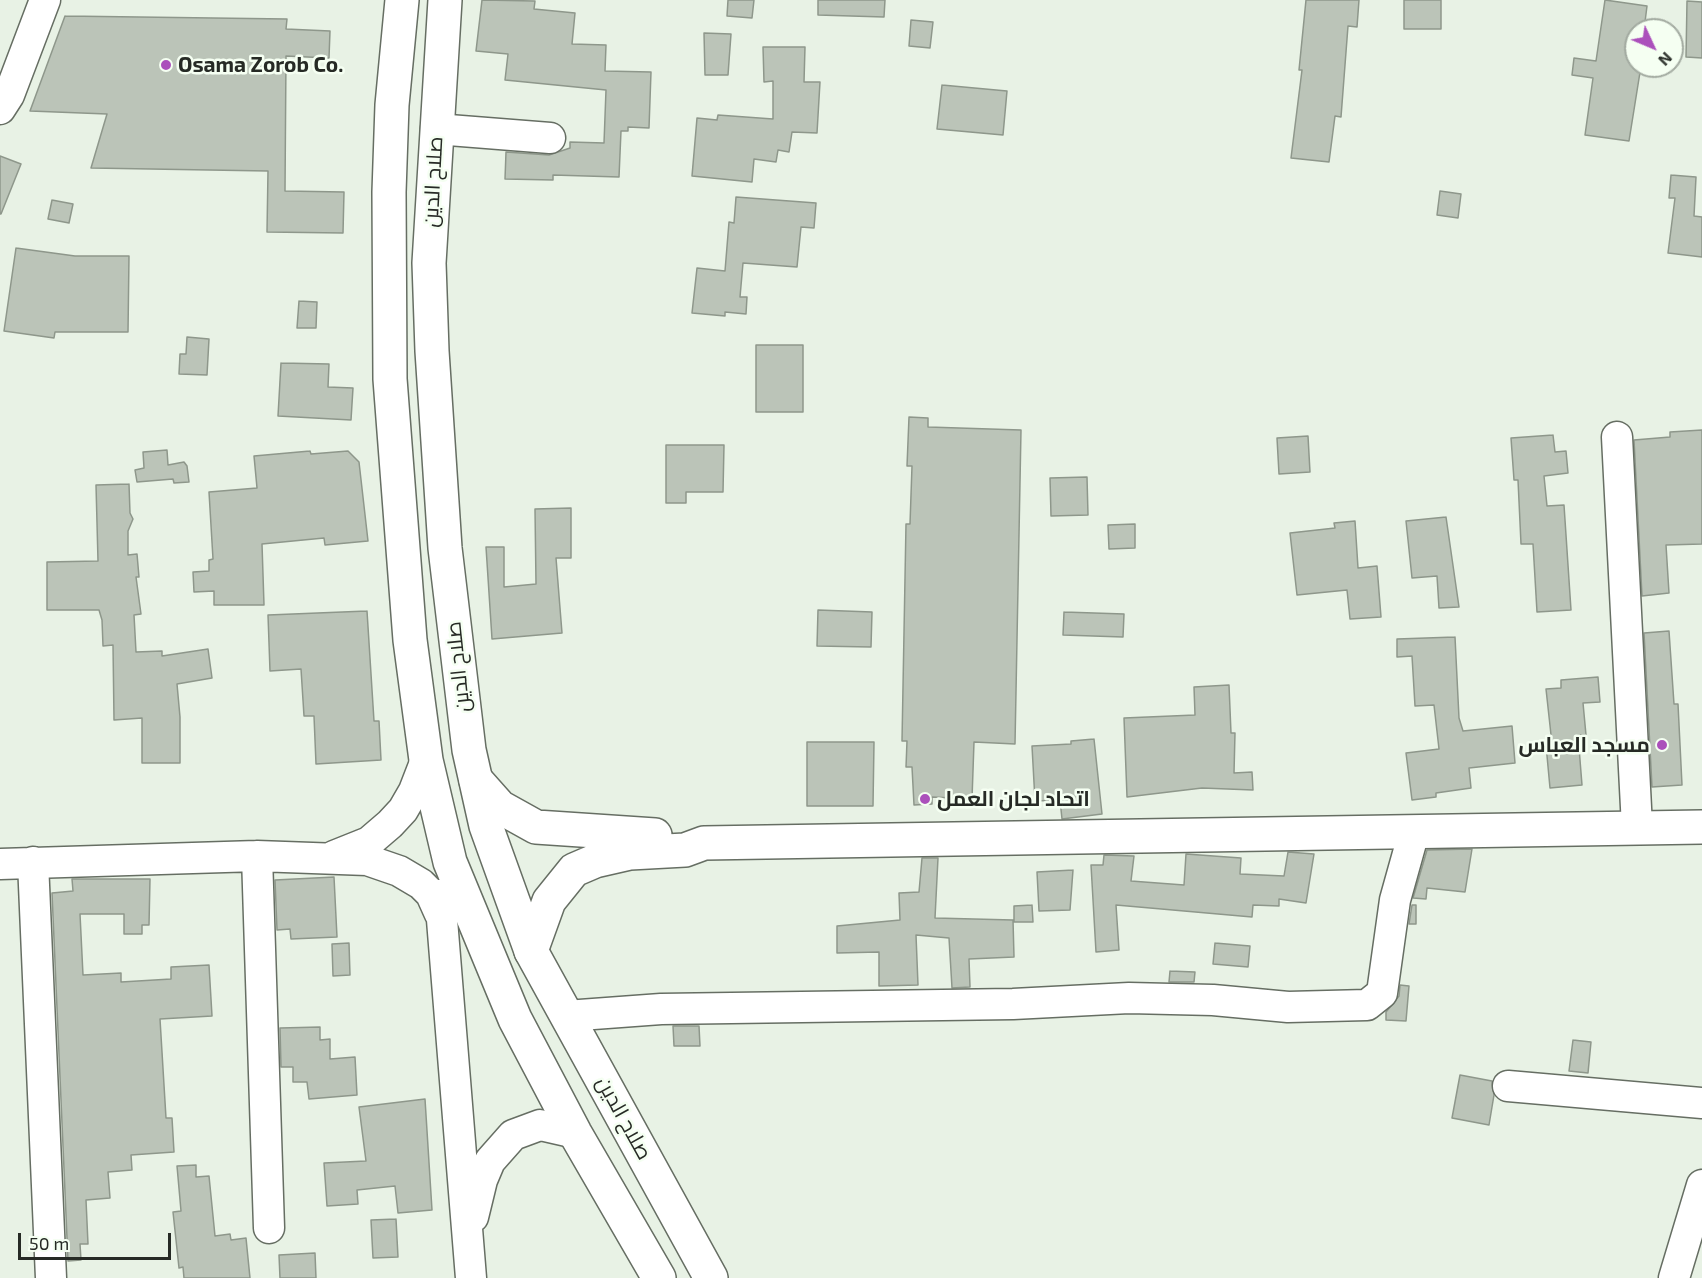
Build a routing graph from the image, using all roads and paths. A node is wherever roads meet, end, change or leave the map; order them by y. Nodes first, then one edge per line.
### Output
1 (45, 0) edge
2 (402, 0) edge
3 (445, 0) edge
4 (392, 105) junction
5 (0, 109) edge
6 (436, 125) junction
7 (550, 138) dead end
8 (388, 252) junction
9 (429, 263) junction
10 (1617, 437) dead end
11 (426, 760) junction
12 (476, 780) junction
13 (439, 825) junction
14 (1636, 827) junction
15 (1702, 827) edge
16 (1414, 832) junction
17 (704, 843) junction
18 (257, 856) junction
19 (332, 858) junction
20 (33, 862) junction
21 (0, 864) edge
22 (440, 914) junction
23 (531, 951) junction
24 (566, 1016) junction
25 (1508, 1086) dead end
26 (1702, 1103) edge
27 (575, 1133) junction
28 (1702, 1185) edge
29 (269, 1228) dead end
30 (469, 1264) edge
31 (51, 1278) edge
32 (659, 1278) edge
33 (711, 1278) edge
34 (1674, 1278) edge

1 - 5 street
2 - 4 main road, صلاح الدين
3 - 6 main road, صلاح الدين
4 - 6 main road
4 - 8 main road, صلاح الدين
6 - 7 street
6 - 9 main road, صلاح الدين
8 - 9 main road
8 - 11 main road, صلاح الدين
9 - 12 main road, صلاح الدين
10 - 14 street
11 - 13 main road, صلاح الدين
11 - 19 street
12 - 17 main road
12 - 23 main road, صلاح الدين
13 - 22 street
13 - 27 main road, صلاح الدين
14 - 15 main road
14 - 16 main road
16 - 17 main road
16 - 24 street
17 - 23 main road
18 - 19 street
18 - 20 street
18 - 29 street
19 - 22 street
20 - 21 street
20 - 31 street
22 - 30 street
23 - 24 main road, صلاح الدين
24 - 33 main road, صلاح الدين
25 - 26 street
27 - 30 street
27 - 32 main road, صلاح الدين
28 - 34 street

